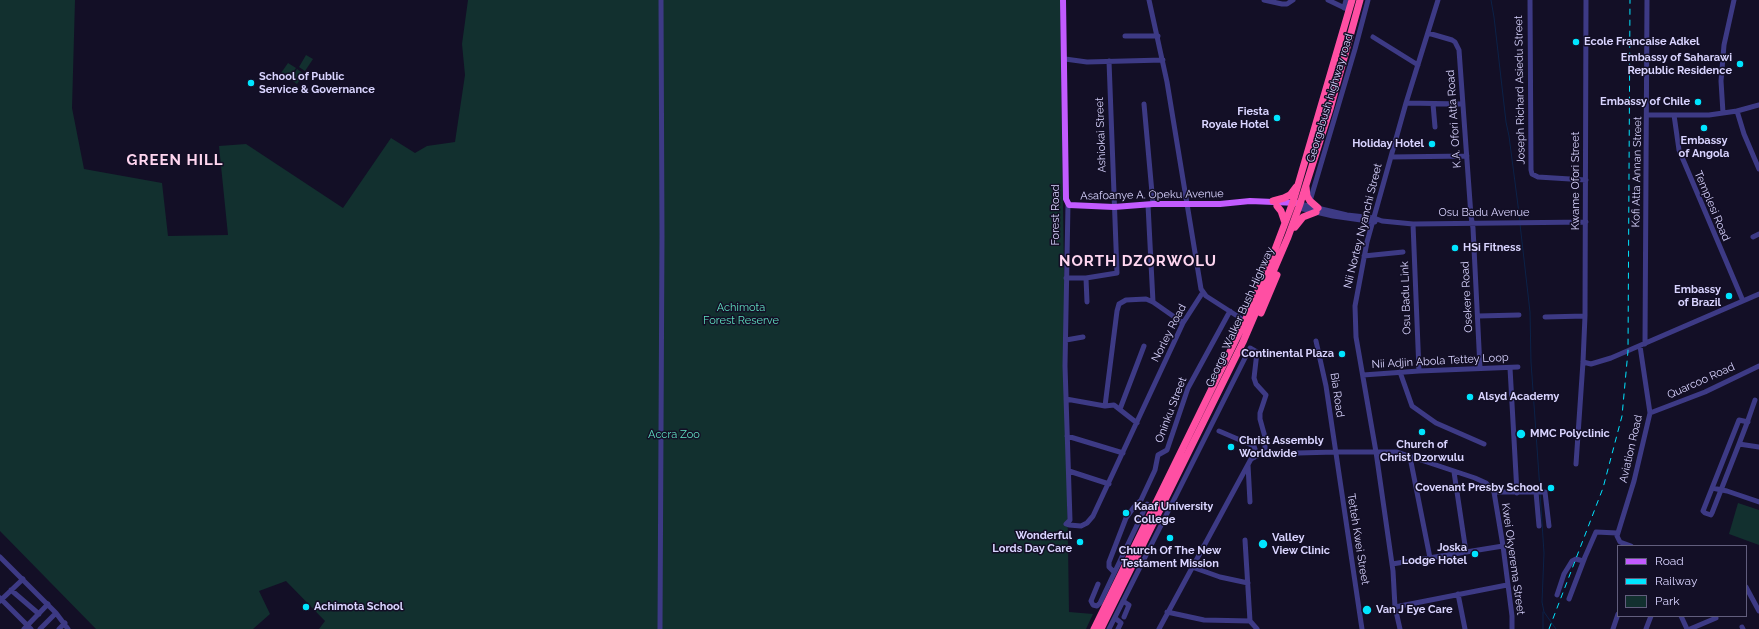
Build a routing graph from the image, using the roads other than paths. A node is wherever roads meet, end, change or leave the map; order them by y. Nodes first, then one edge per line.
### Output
1 (661, 0) edge
2 (1063, 0) edge
3 (1149, 0) edge
4 (1264, 0) edge
5 (1293, 0) edge
6 (1328, 0) edge
7 (1346, 0) edge
8 (1352, 0) edge
9 (1360, 0) edge
10 (1368, 0) edge
11 (1438, 0) edge
12 (1530, 0) edge
13 (1586, 0) edge
14 (1647, 0) edge
15 (1734, 0) edge
16 (1347, 9) junction
17 (1428, 33) junction
18 (1125, 36) dead end
19 (1158, 36) junction
20 (1373, 37) dead end
21 (1065, 60) junction
22 (1163, 60) junction
23 (1109, 61) junction
24 (1418, 65) junction
25 (1406, 103) junction
26 (1144, 104) dead end
27 (1433, 104) junction
28 (1463, 104) junction
29 (1759, 105) edge
30 (1737, 111) junction
31 (1723, 113) junction
32 (1648, 115) junction
33 (1674, 115) junction
34 (1435, 127) dead end
35 (1467, 156) junction
36 (1391, 157) junction
37 (1759, 168) edge
38 (1301, 178) junction
39 (1586, 180) junction
40 (1306, 185) junction
41 (1310, 201) junction
42 (1275, 203) junction
43 (1068, 204) junction
44 (1151, 204) junction
45 (1187, 204) junction
46 (1296, 205) junction
47 (1114, 207) junction
48 (1317, 210) junction
49 (1373, 220) junction
50 (1586, 222) junction
51 (1285, 223) junction
52 (1413, 224) junction
53 (1472, 224) junction
54 (1759, 234) edge
55 (1288, 237) junction
56 (1753, 237) dead end
57 (1402, 252) dead end
58 (1364, 256) junction
59 (1066, 278) junction
60 (1086, 278) junction
61 (1203, 292) junction
62 (1759, 294) edge
63 (1743, 301) junction
64 (1087, 302) dead end
65 (1153, 302) junction
66 (1230, 311) junction
67 (1519, 315) dead end
68 (1478, 316) junction
69 (1585, 316) junction
70 (1545, 317) dead end
71 (1245, 321) junction
72 (1183, 324) junction
73 (1083, 337) dead end
74 (1066, 340) junction
75 (1316, 341) dead end
76 (1643, 345) junction
77 (1144, 346) dead end
78 (1584, 362) junction
79 (1759, 366) edge
80 (1518, 367) dead end
81 (1480, 368) junction
82 (1510, 368) junction
83 (1419, 371) junction
84 (1400, 372) junction
85 (1362, 375) junction
86 (1066, 399) junction
87 (1755, 400) dead end
88 (1105, 406) junction
89 (1120, 409) junction
90 (1650, 413) junction
91 (1748, 422) junction
92 (1137, 423) junction
93 (1218, 431) dead end
94 (1067, 436) junction
95 (1484, 444) dead end
96 (1739, 444) junction
97 (1759, 447) edge
98 (1335, 452) junction
99 (1376, 452) junction
100 (1123, 453) junction
101 (1266, 454) junction
102 (1258, 455) junction
103 (1410, 456) junction
104 (1248, 464) junction
105 (1576, 464) dead end
106 (1069, 471) junction
107 (1454, 472) junction
108 (1109, 484) junction
109 (1712, 488) junction
110 (1722, 490) junction
111 (1494, 492) junction
112 (1539, 492) junction
113 (1517, 493) junction
114 (1141, 500) junction
115 (1250, 502) dead end
116 (1759, 502) edge
117 (1150, 506) junction
118 (1066, 524) joint
119 (1539, 526) dead end
120 (1549, 526) dead end
121 (1617, 533) junction
122 (1245, 540) dead end
123 (1629, 545) edge
124 (1503, 546) junction
125 (1466, 552) junction
126 (0, 557) edge
127 (1430, 558) junction
128 (1583, 561) junction
129 (1392, 564) junction
130 (1192, 567) junction
131 (1114, 572) junction
132 (23, 579) junction
133 (1248, 583) junction
134 (1098, 584) dead end
135 (1507, 585) junction
136 (1747, 589) edge
137 (11, 590) junction
138 (1458, 594) junction
139 (1557, 594) dead end
140 (1569, 599) dead end
141 (1, 600) edge
142 (1123, 601) junction
143 (48, 604) junction
144 (1395, 607) junction
145 (1759, 611) edge
146 (56, 612) junction
147 (1167, 612) junction
148 (39, 614) junction
149 (1124, 617) dead end
150 (1617, 617) edge
151 (1651, 617) edge
152 (1682, 617) edge
153 (1115, 618) junction
154 (1716, 618) dead end
155 (1250, 621) junction
156 (65, 623) junction
157 (27, 628) edge
158 (40, 629) edge
159 (59, 629) edge
160 (68, 629) edge
161 (660, 629) edge
162 (1094, 629) edge
163 (1101, 629) edge
164 (1109, 629) edge
165 (1118, 629) edge
166 (1159, 629) edge
167 (1256, 629) edge
168 (1362, 629) edge
169 (1400, 629) edge
170 (1465, 629) edge
171 (1512, 629) edge
172 (1613, 629) edge
173 (1646, 629) edge
174 (1687, 629) edge
175 (1690, 629) edge

1 - 161 street
2 - 21 main road, Forest Road
3 - 19 street
4 - 5 street
6 - 16 street
7 - 16 street
8 - 16 highway
9 - 40 highway, George Walker Bush Highway
10 - 41 street, Georgebush highway road
11 - 17 street, Nii Nortey Nyanchi Street
12 - 39 street, Joseph Richard Asiedu Street
13 - 39 street, Kwame Ofori Street
14 - 32 street, Kofi Atta Annan Street
15 - 31 street
16 - 38 highway, George Walker Bush Highway
17 - 24 street, Nii Nortey Nyanchi Street
17 - 28 street, K.A. Ofori Atta Road
18 - 19 street
19 - 22 street
20 - 24 street
21 - 23 street
21 - 43 main road, Forest Road
22 - 23 street
22 - 45 street
23 - 47 street, Ashiokai Street
24 - 25 street, Nii Nortey Nyanchi Street
25 - 27 street
25 - 36 street, Nii Nortey Nyanchi Street
26 - 44 street
27 - 28 street
27 - 34 street
28 - 35 street, K.A. Ofori Atta Road
29 - 30 street
30 - 31 street
30 - 37 street
31 - 33 street
32 - 33 street
32 - 76 street, Kofi Atta Annan Street
33 - 63 street, Templesi Road
35 - 36 street
35 - 53 street, K.A. Ofori Atta Road
36 - 49 street, Nii Nortey Nyanchi Street
38 - 42 highway
38 - 46 highway, George Walker Bush Highway
39 - 50 street, Kwame Ofori Street
40 - 41 highway
40 - 46 highway, George Walker Bush Highway
41 - 48 highway
42 - 45 main road, Asafoanye A. Opeku Avenue
42 - 46 main road, Asafoanye A. Opeku Avenue
42 - 51 highway
43 - 47 main road, Asafoanye A. Opeku Avenue
43 - 59 street, Forest Road
44 - 45 main road, Asafoanye A. Opeku Avenue
44 - 47 main road, Asafoanye A. Opeku Avenue
44 - 65 street
45 - 61 street
46 - 48 street, Osu Badu Avenue
46 - 51 highway, George Walker Bush Highway
46 - 55 highway, George Walker Bush Highway
47 - 60 street, Ashiokai Street
48 - 49 street, Osu Badu Avenue
48 - 55 highway
49 - 52 street, Osu Badu Avenue
49 - 58 street, Nii Nortey Nyanchi Street
50 - 53 street, Osu Badu Avenue
50 - 69 street, Kwame Ofori Street
51 - 71 highway, George Walker Bush Highway
52 - 53 street, Osu Badu Avenue
52 - 83 street, Osu Badu Link
53 - 68 street, Osekere Road
54 - 56 street
55 - 163 highway, George Walker Bush Highway
57 - 58 street
58 - 85 street, Nii Nortey Nyanchi Street
59 - 60 street
59 - 74 street, Forest Road
60 - 64 street
61 - 66 street
61 - 72 street, Norley Road
62 - 63 street
63 - 76 street
65 - 72 street
65 - 88 street
66 - 71 street
66 - 114 street, Oninku Street
67 - 68 street
68 - 81 street, Osekere Road
69 - 70 street
69 - 78 street, Kwame Ofori Street
71 - 117 highway, George Walker Bush Highway
72 - 92 street, Norley Road
73 - 74 street
74 - 86 street, Forest Road
75 - 98 street, Bia Road
76 - 78 street
76 - 90 street, Aviation Road
77 - 89 street
78 - 105 street, Kwame Ofori Street
79 - 90 street, Quarcoo Road
80 - 82 street, Nii Adjin Abola Tettey Loop
81 - 82 street, Nii Adjin Abola Tettey Loop
81 - 83 street, Nii Adjin Abola Tettey Loop
82 - 113 street
83 - 84 street, Nii Adjin Abola Tettey Loop
84 - 85 street, Nii Adjin Abola Tettey Loop
84 - 95 street
85 - 99 street, Nii Nortey Nyanchi Street
86 - 88 street
86 - 94 street, Forest Road
87 - 91 street
88 - 89 street
89 - 92 street
90 - 121 street, Aviation Road
91 - 96 street
91 - 109 street
92 - 100 street, Norley Road
93 - 102 street
94 - 100 street
94 - 106 street, Forest Road
96 - 97 street
96 - 110 street
98 - 99 street
98 - 101 street
98 - 168 street, Tetteh Kwei Street
99 - 103 street
99 - 129 street, Nii Nortey Nyanchi Street
100 - 108 street, Norley Road
101 - 102 street
101 - 142 street
102 - 104 street
103 - 107 street
103 - 127 street
104 - 115 street
104 - 130 street
106 - 108 street
106 - 118 street, Forest Road
107 - 111 street
107 - 125 street
108 - 118 street, Norley Road
109 - 110 street
109 - 110 street
110 - 116 street
111 - 113 street
111 - 124 street, Kwei Okyerema Street
112 - 113 street
112 - 119 street
112 - 120 street
114 - 117 street
114 - 131 street, Oninku Street
117 - 131 street
117 - 162 highway, George Walker Bush Highway
121 - 123 street
121 - 128 street
122 - 133 street
124 - 125 street
124 - 135 street, Kwei Okyerema Street
125 - 127 street
126 - 132 street
127 - 129 street
128 - 139 street
128 - 140 street
129 - 144 street, Nii Nortey Nyanchi Street
130 - 133 street
130 - 147 street
131 - 134 street
132 - 137 street
132 - 143 street
133 - 155 street
135 - 138 street
135 - 171 street, Kwei Okyerema Street
136 - 145 street
137 - 141 street
137 - 148 street
138 - 144 street
138 - 170 street
141 - 157 street
142 - 149 street
142 - 153 street
143 - 146 street
143 - 148 street
144 - 169 street, Nii Nortey Nyanchi Street
146 - 156 street
146 - 158 street
147 - 155 street
147 - 166 street
148 - 157 street
150 - 172 street
151 - 173 street
152 - 174 street
153 - 164 street
153 - 165 street
154 - 175 street
155 - 167 street
156 - 159 street
156 - 160 street

